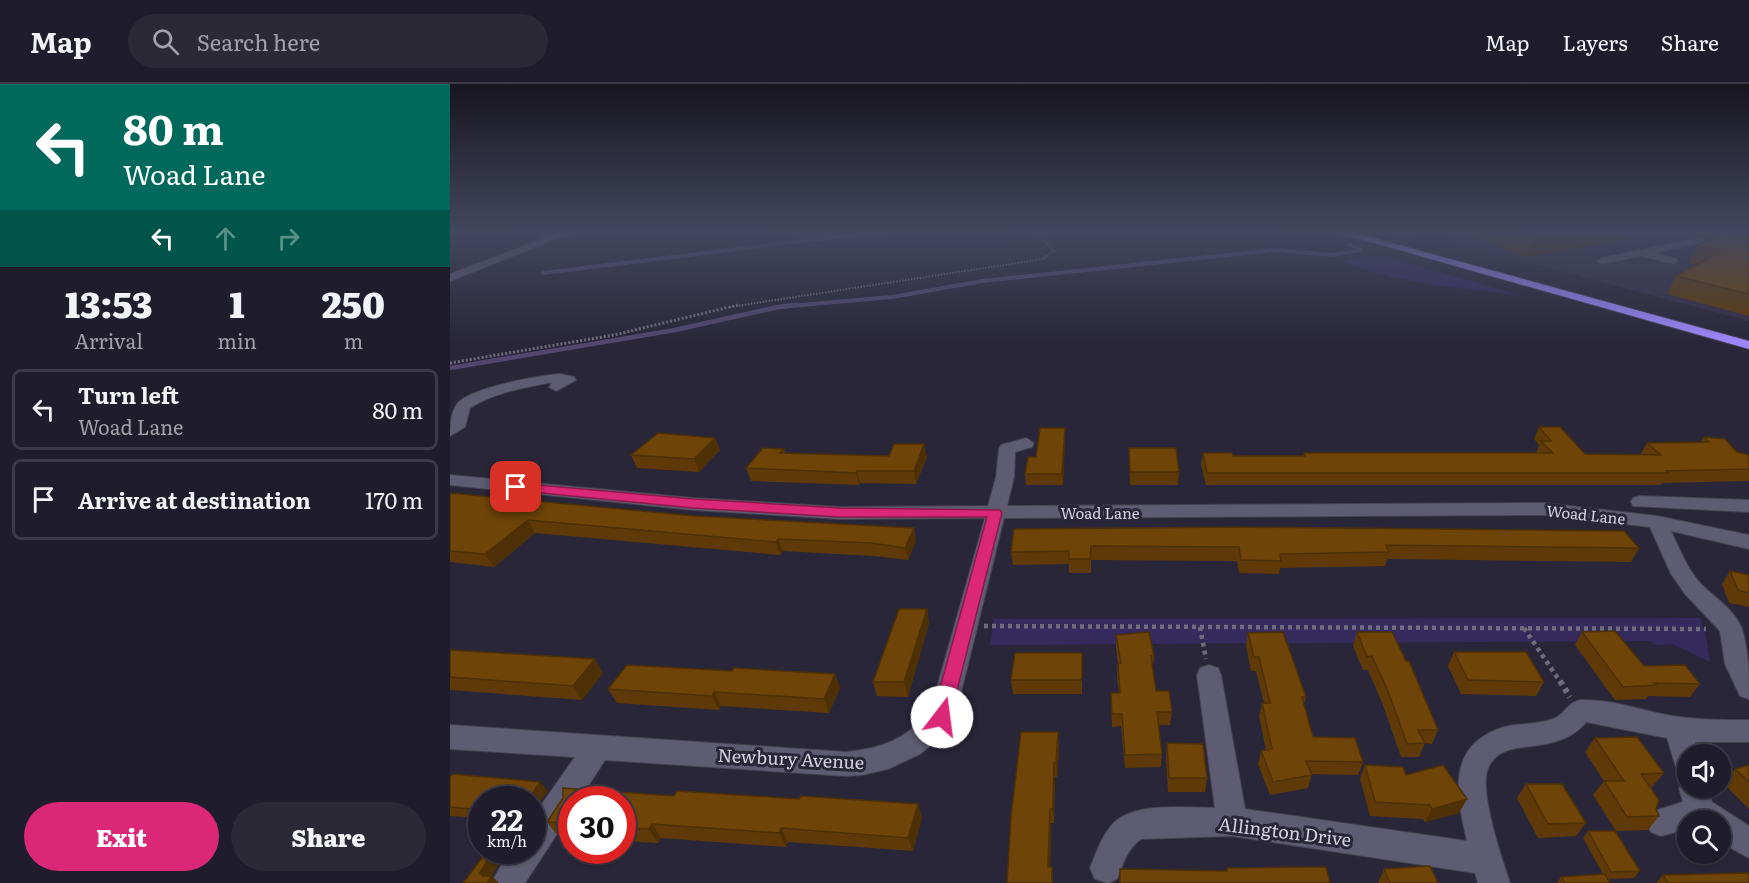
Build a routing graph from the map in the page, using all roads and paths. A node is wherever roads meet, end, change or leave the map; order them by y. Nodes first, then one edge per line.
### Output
1 (475, 268) edge
2 (990, 268) edge
3 (1472, 268) edge
4 (1497, 268) edge
5 (450, 278) edge
6 (1749, 336) edge
7 (1749, 345) edge
8 (450, 363) edge
9 (556, 387) dead end
10 (450, 431) edge
11 (1026, 443) dead end
12 (450, 480) edge
13 (1640, 502) dead end
14 (1749, 506) edge
15 (995, 513) junction
16 (1657, 522) junction
17 (1749, 542) edge
18 (966, 626) junction
19 (1200, 627) junction
20 (1523, 628) junction
21 (1737, 642) edge
22 (1209, 675) joint
23 (1749, 689) edge
24 (1580, 711) junction
25 (1678, 728) junction
26 (1749, 731) edge
27 (450, 737) edge
28 (1682, 744) edge
29 (598, 747) junction
30 (1677, 818) edge
31 (1233, 822) junction
32 (1660, 822) edge
33 (546, 824) edge
34 (1731, 829) edge
35 (1749, 843) edge
36 (520, 864) edge
37 (1106, 868) dead end
38 (1490, 871) edge
39 (507, 883) edge

1 - 5 street
2 - 8 path
3 - 7 highway
4 - 6 highway
9 - 10 street
11 - 15 street, Newbury Avenue
12 - 15 street, Woad Lane
13 - 14 street, Woad Lane
15 - 16 street, Woad Lane
15 - 18 street, Newbury Avenue
16 - 17 street, Woad Lane
16 - 21 street
18 - 19 path
18 - 29 street, Newbury Avenue
19 - 20 path
19 - 22 path
20 - 21 path
20 - 24 path
21 - 23 street
22 - 31 street
24 - 25 street
24 - 38 street, Allington Drive
25 - 26 street
25 - 28 street
27 - 29 street, Newbury Avenue
29 - 33 street
30 - 32 street
31 - 37 street, Allington Drive
31 - 38 street, Allington Drive
34 - 35 street
36 - 39 street

